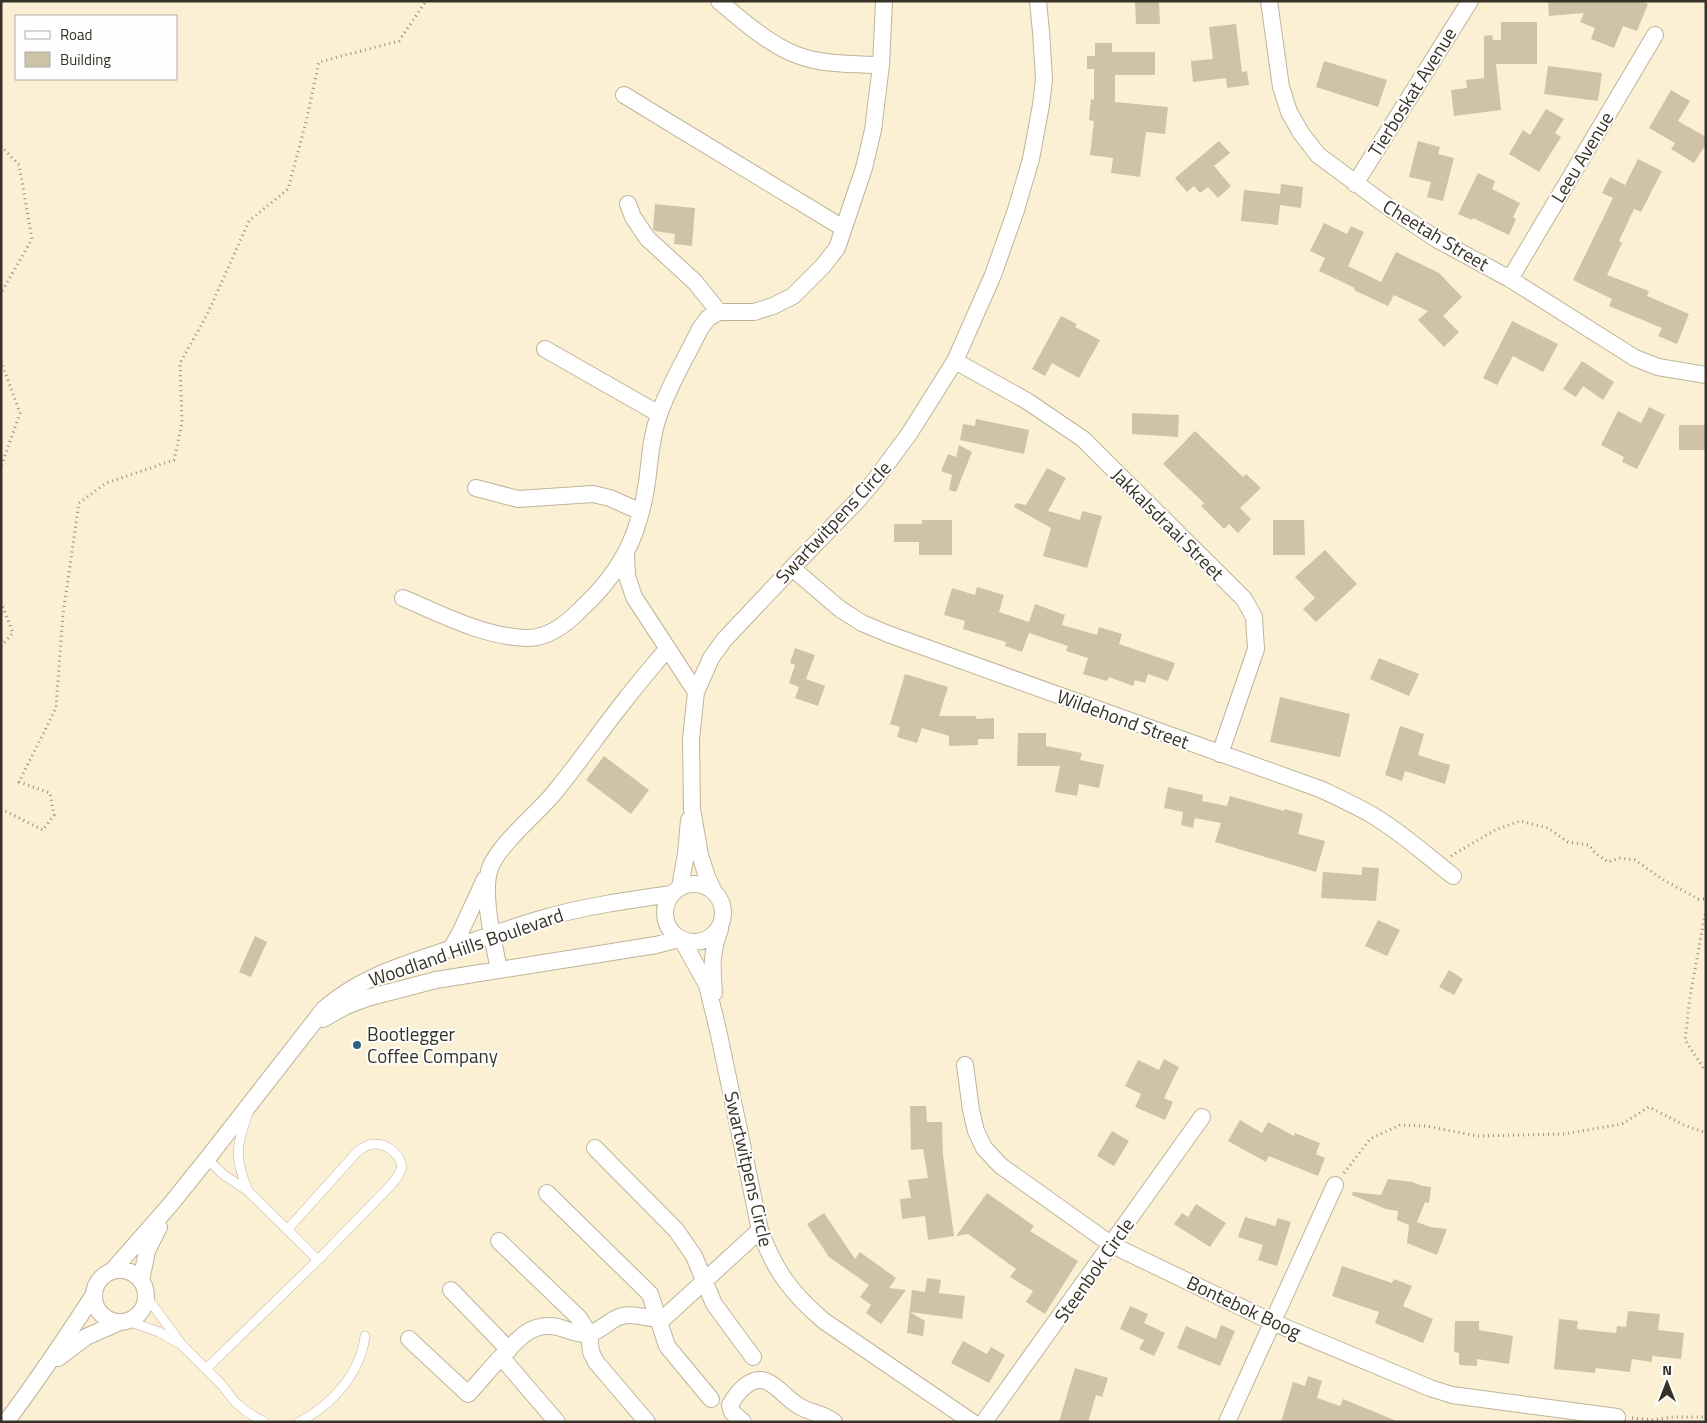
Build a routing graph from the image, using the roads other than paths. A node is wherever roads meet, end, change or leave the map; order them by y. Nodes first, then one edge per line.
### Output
1 (719, 1) edge
2 (884, 1) edge
3 (1038, 1) edge
4 (1269, 1) edge
5 (1470, 1) edge
6 (1654, 35) dead end
7 (881, 64) junction
8 (624, 95) dead end
9 (1355, 184) junction
10 (628, 204) dead end
11 (844, 228) junction
12 (1510, 279) junction
13 (719, 312) junction
14 (545, 349) dead end
15 (955, 361) junction
16 (1706, 375) edge
17 (659, 414) junction
18 (476, 488) dead end
19 (641, 512) junction
20 (626, 555) junction
21 (792, 568) junction
22 (402, 598) dead end
23 (667, 649) junction
24 (696, 692) junction
25 (1220, 754) junction
26 (692, 809) junction
27 (490, 868) junction
28 (1453, 876) dead end
29 (676, 890) junction
30 (714, 892) junction
31 (721, 926) junction
32 (492, 934) junction
33 (681, 939) junction
34 (451, 948) junction
35 (499, 970) junction
36 (310, 1027) junction
37 (718, 1030) junction
38 (965, 1065) dead end
39 (256, 1096) junction
40 (1202, 1117) dead end
41 (595, 1148) dead end
42 (207, 1159) junction
43 (1335, 1185) road end
44 (248, 1191) junction
45 (547, 1193) dead end
46 (170, 1205) junction
47 (287, 1230) junction
48 (760, 1230) junction
49 (499, 1240) dead end
50 (1112, 1245) junction
51 (318, 1260) junction
52 (112, 1271) junction
53 (704, 1282) junction
54 (144, 1288) junction
55 (451, 1290) dead end
56 (93, 1296) junction
57 (659, 1319) junction
58 (124, 1322) junction
59 (1272, 1322) junction
60 (588, 1334) junction
61 (365, 1336) dead end
62 (409, 1339) dead end
63 (182, 1345) junction
64 (505, 1354) junction
65 (753, 1357) dead end
66 (206, 1369) junction
67 (42, 1374) junction
68 (710, 1399) dead end
69 (1617, 1417) road end
70 (6, 1422) edge
71 (264, 1422) edge
72 (299, 1422) edge
73 (557, 1422) edge
74 (647, 1422) edge
75 (743, 1422) edge
76 (834, 1422) edge
77 (972, 1422) edge
78 (984, 1422) edge
79 (1227, 1422) edge

1 - 7 street
2 - 7 street
3 - 15 street, Swartwitpens Circle
4 - 9 street, Cheetah Street
5 - 9 street, Tierboskat Avenue
6 - 12 street, Leeu Avenue
7 - 11 street
8 - 11 street
9 - 12 street, Cheetah Street
10 - 13 street
11 - 13 street
12 - 16 street, Cheetah Street
13 - 17 street
14 - 17 street
15 - 21 street, Swartwitpens Circle
15 - 25 street, Jakkalsdraai Street
17 - 19 street
18 - 19 street
19 - 20 street
20 - 22 street
20 - 23 street
21 - 24 street, Swartwitpens Circle
21 - 25 street, Wildehond Street
23 - 24 street
23 - 27 street
24 - 26 street, Swartwitpens Circle
25 - 28 street, Wildehond Street
26 - 29 street, Swartwitpens Circle
26 - 30 street, Swartwitpens Circle
27 - 32 street
27 - 34 street
29 - 30 street
29 - 32 street, Woodland Hills Boulevard
29 - 33 street
30 - 31 street
31 - 33 street
31 - 37 street, Swartwitpens Circle
32 - 34 street, Woodland Hills Boulevard
32 - 35 street
33 - 35 street, Woodland Hills Boulevard
33 - 37 street, Swartwitpens Circle
34 - 36 street, Woodland Hills Boulevard
35 - 36 street, Woodland Hills Boulevard
36 - 39 street, Woodland Hills Boulevard
37 - 48 street, Swartwitpens Circle
38 - 50 street, Bontebok Boog
39 - 42 street, Woodland Hills Boulevard
39 - 44 lane
40 - 50 street, Steenbok Circle
41 - 53 street
42 - 44 lane
42 - 46 street, Woodland Hills Boulevard
43 - 59 street
44 - 47 lane
45 - 57 street
46 - 52 street, Woodland Hills Boulevard
46 - 54 street, Woodland Hills Boulevard
47 - 51 lane
47 - 51 lane
48 - 53 street
48 - 77 street, Swartwitpens Circle
49 - 60 street
50 - 59 street, Bontebok Boog
50 - 78 street, Steenbok Circle
51 - 66 lane
52 - 54 street
52 - 56 street
53 - 57 street
53 - 65 street
54 - 58 street
54 - 63 lane
55 - 64 street
56 - 58 street
56 - 67 street
57 - 60 street
57 - 68 street
58 - 63 lane
58 - 67 street
59 - 69 street, Bontebok Boog
59 - 79 street
60 - 64 street
60 - 74 street
61 - 72 lane
62 - 64 street
63 - 66 lane
64 - 73 street
66 - 71 lane
67 - 70 street
75 - 76 street

